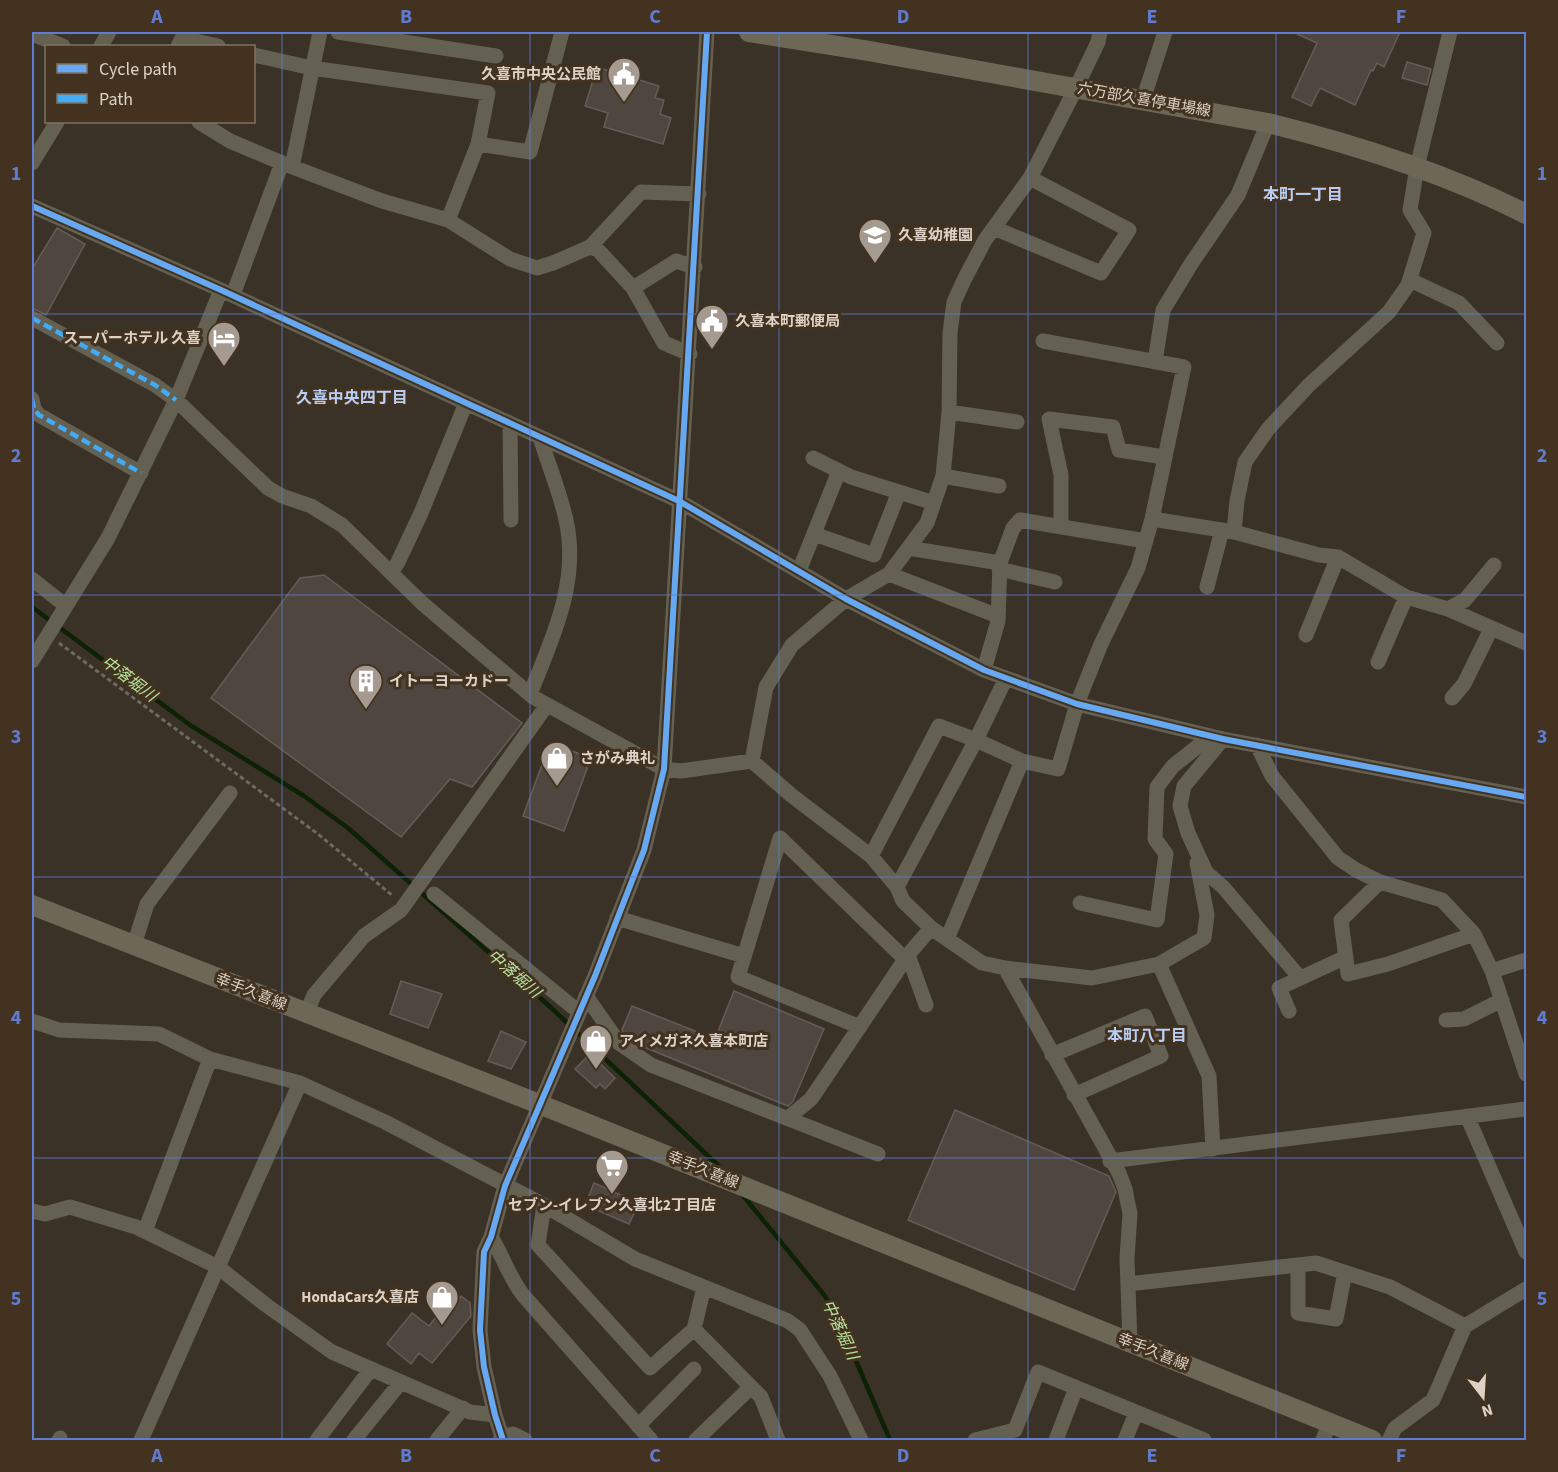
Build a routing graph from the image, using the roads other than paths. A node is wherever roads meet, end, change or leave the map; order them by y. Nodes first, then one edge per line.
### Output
1 (320, 32) edge
2 (338, 32) edge
3 (562, 32) edge
4 (707, 32) edge
5 (749, 32) edge
6 (1100, 32) edge
7 (1166, 32) edge
8 (1450, 32) edge
9 (32, 34) edge
10 (60, 45) edge
11 (178, 45) edge
12 (214, 45) edge
13 (255, 55) edge
14 (496, 56) dead end
15 (312, 68) junction
16 (1076, 88) junction
17 (1143, 100) junction
18 (56, 123) edge
19 (201, 123) edge
20 (1268, 123) junction
21 (478, 144) junction
22 (32, 163) edge
23 (287, 165) junction
24 (1417, 167) junction
25 (1030, 178) junction
26 (699, 194) junction
27 (32, 206) edge
28 (1527, 214) edge
29 (448, 220) junction
30 (994, 228) junction
31 (590, 246) junction
32 (695, 267) junction
33 (1410, 280) junction
34 (633, 288) junction
35 (227, 292) junction
36 (32, 318) edge
37 (1043, 341) dead end
38 (1497, 343) dead end
39 (690, 354) junction
40 (1155, 362) junction
41 (32, 399) edge
42 (176, 400) junction
43 (466, 403) junction
44 (949, 412) junction
45 (1017, 422) dead end
46 (510, 423) junction
47 (540, 437) junction
48 (1164, 457) junction
49 (813, 458) dead end
50 (839, 471) junction
51 (141, 472) junction
52 (942, 476) junction
53 (999, 486) dead end
54 (898, 492) junction
55 (679, 501) junction
56 (934, 503) junction
57 (1152, 519) junction
58 (511, 520) dead end
59 (1060, 527) junction
60 (1228, 531) junction
61 (814, 534) junction
62 (1146, 541) junction
63 (908, 548) junction
64 (1338, 557) junction
65 (1494, 565) dead end
66 (1000, 566) junction
67 (799, 572) junction
68 (391, 573) junction
69 (889, 574) junction
70 (32, 579) edge
71 (1055, 582) dead end
72 (1207, 587) dead end
73 (1406, 597) junction
74 (846, 599) junction
75 (1448, 609) junction
76 (63, 610) junction
77 (998, 616) junction
78 (1491, 629) junction
79 (1306, 635) dead end
80 (1527, 644) edge
81 (32, 661) edge
82 (1378, 662) dead end
83 (984, 670) junction
84 (1006, 678) junction
85 (530, 694) junction
86 (1452, 698) dead end
87 (1077, 704) junction
88 (547, 705) junction
89 (1217, 737) junction
90 (976, 740) junction
91 (1257, 745) junction
92 (752, 761) junction
93 (1022, 761) junction
94 (664, 769) junction
95 (230, 793) dead end
96 (1527, 797) edge
97 (1194, 845) junction
98 (871, 856) junction
99 (1380, 882) junction
100 (897, 887) junction
101 (434, 894) dead end
102 (1080, 903) dead end
103 (32, 905) edge
104 (617, 918) junction
105 (931, 928) junction
106 (1474, 934) junction
107 (947, 939) junction
108 (134, 945) junction
109 (744, 956) junction
110 (907, 957) junction
111 (1346, 957) junction
112 (1527, 960) edge
113 (1159, 964) junction
114 (1005, 969) junction
115 (1492, 971) junction
116 (1300, 978) junction
117 (586, 996) junction
118 (1502, 1000) junction
119 (926, 1005) dead end
120 (1289, 1011) dead end
121 (579, 1012) junction
122 (306, 1014) junction
123 (1446, 1020) dead end
124 (32, 1021) edge
125 (860, 1027) junction
126 (1052, 1055) junction
127 (210, 1059) junction
128 (1527, 1074) edge
129 (300, 1083) junction
130 (1074, 1095) junction
131 (539, 1104) junction
132 (1527, 1109) edge
133 (1467, 1116) junction
134 (788, 1118) junction
135 (1213, 1149) junction
136 (878, 1154) dead end
137 (1110, 1161) junction
138 (505, 1186) junction
139 (544, 1205) junction
140 (32, 1211) edge
141 (146, 1231) junction
142 (491, 1237) junction
143 (1527, 1252) edge
144 (1298, 1265) junction
145 (219, 1267) junction
146 (1345, 1272) junction
147 (1128, 1284) junction
148 (704, 1287) junction
149 (1527, 1289) edge
150 (1465, 1326) junction
151 (694, 1329) junction
152 (1130, 1343) junction
153 (371, 1369) junction
154 (694, 1369) dead end
155 (401, 1382) junction
156 (751, 1387) junction
157 (1076, 1388) junction
158 (463, 1408) junction
159 (1136, 1413) junction
160 (495, 1415) junction
161 (638, 1426) junction
162 (1326, 1432) edge
163 (994, 1438) edge
164 (502, 1439) edge
165 (141, 1440) edge
166 (317, 1440) edge
167 (354, 1440) edge
168 (437, 1440) edge
169 (525, 1440) edge
170 (651, 1440) edge
171 (696, 1440) edge
172 (778, 1440) edge
173 (861, 1440) edge
174 (975, 1440) edge
175 (1056, 1440) edge
176 (1125, 1440) edge
177 (1201, 1440) edge
178 (1372, 1440) edge
179 (1389, 1440) edge

1 - 15 street
2 - 14 street
3 - 21 street
4 - 26 street
5 - 16 main road, 六万部久喜停車場線
6 - 16 street
7 - 17 street
8 - 24 street
9 - 10 street
11 - 12 street
13 - 15 street
15 - 21 street
15 - 23 street
16 - 17 main road, 六万部久喜停車場線
16 - 25 street
17 - 20 main road, 六万部久喜停車場線
18 - 22 street
19 - 23 street
20 - 24 main road, 六万部久喜停車場線
20 - 40 street
21 - 29 street
23 - 29 street
23 - 35 street
24 - 28 main road, 六万部久喜停車場線
24 - 33 street
25 - 30 street
25 - 30 street
26 - 31 street
26 - 32 street
27 - 35 street
29 - 31 street
30 - 44 street
31 - 34 street
32 - 34 street
32 - 39 street
33 - 38 street
33 - 60 street
34 - 39 street
35 - 42 street
35 - 43 street
36 - 42 street
37 - 40 street
39 - 55 street
40 - 48 street
41 - 51 street
42 - 51 street
42 - 68 street
43 - 46 street
43 - 68 street
44 - 45 street
44 - 52 street
46 - 47 street
46 - 58 street
47 - 55 street
47 - 85 street
48 - 57 street
48 - 59 street
49 - 50 street
50 - 54 street
50 - 61 street
51 - 76 street
52 - 53 street
52 - 56 street
54 - 56 street
54 - 61 street
55 - 67 street
55 - 94 street
56 - 63 street
57 - 60 street
57 - 62 street
59 - 62 street
59 - 66 street
60 - 64 street
60 - 72 street
61 - 67 street
62 - 87 street
63 - 66 street
63 - 69 street
64 - 73 street
64 - 79 street
65 - 75 street
66 - 71 street
66 - 77 street
67 - 74 street
68 - 85 street
69 - 74 street
69 - 77 street
70 - 76 street
73 - 75 street
73 - 82 street
74 - 83 street
74 - 92 street
75 - 78 street
76 - 81 street
77 - 83 street
78 - 80 street
78 - 86 street
83 - 84 street
84 - 87 street
84 - 90 street
85 - 88 street
87 - 89 street
87 - 93 street
88 - 94 street
88 - 122 street
89 - 91 street
89 - 97 street
89 - 102 street
90 - 93 street
90 - 98 street
90 - 100 street
91 - 96 street
91 - 99 street
92 - 94 street
92 - 98 street
93 - 107 street
94 - 104 street
95 - 108 street
97 - 113 street
97 - 116 street
98 - 100 street
99 - 106 street
99 - 111 street
100 - 105 street
101 - 121 street
103 - 108 main road, 幸手久喜線
104 - 109 street
104 - 117 street
105 - 107 street
105 - 110 street
106 - 111 street
106 - 115 street
107 - 114 street
108 - 122 main road, 幸手久喜線
109 - 110 street
109 - 125 street
110 - 119 street
110 - 125 street
111 - 116 street
112 - 115 street
113 - 114 street
113 - 135 street
114 - 126 street
115 - 118 street
116 - 120 street
117 - 121 street
117 - 134 street
118 - 123 street
118 - 128 street
121 - 131 street
122 - 131 main road, 幸手久喜線
124 - 127 street
125 - 134 street
126 - 130 street
126 - 130 street
127 - 129 street
127 - 141 street
129 - 138 street
129 - 145 street
130 - 137 street
131 - 138 street
131 - 152 main road, 幸手久喜線
132 - 133 street
133 - 135 street
133 - 143 street
134 - 136 street
135 - 137 street
137 - 147 street
138 - 139 street
138 - 142 street
139 - 148 street
139 - 151 street
140 - 141 street
141 - 145 street
142 - 160 street
142 - 161 street
144 - 146 street
144 - 146 street
144 - 147 street
145 - 153 street
145 - 165 street
146 - 150 street
147 - 152 street
148 - 151 street
148 - 173 street
149 - 150 street
150 - 179 street
151 - 156 street
152 - 162 main road, 幸手久喜線
153 - 155 street
153 - 166 street
154 - 161 street
155 - 158 street
155 - 167 street
156 - 171 street
156 - 172 street
157 - 159 street
157 - 163 street
157 - 175 street
158 - 160 street
158 - 168 street
159 - 176 street
159 - 177 street
160 - 164 street
161 - 170 street
162 - 178 main road, 幸手久喜線
163 - 174 street
164 - 169 street

